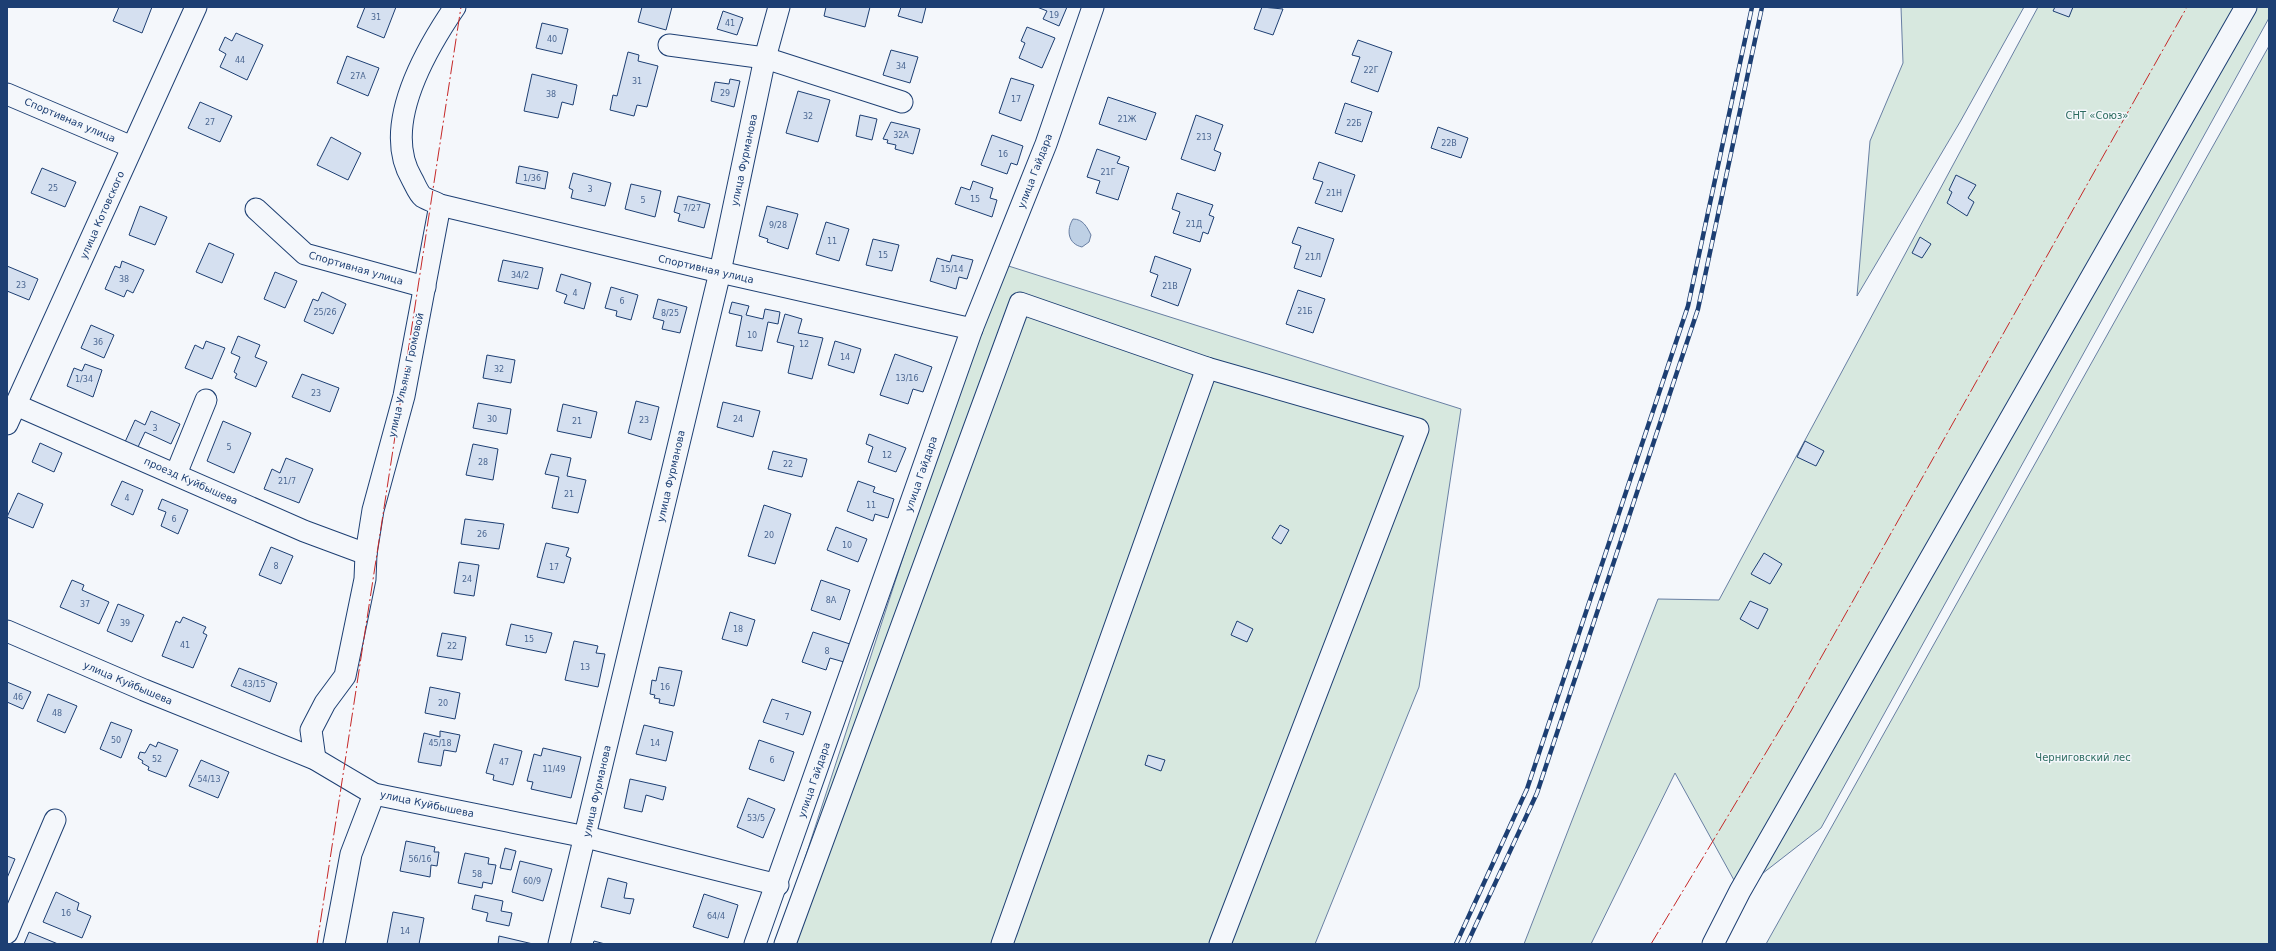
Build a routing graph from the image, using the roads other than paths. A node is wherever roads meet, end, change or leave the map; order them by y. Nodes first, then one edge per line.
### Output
1 (196, 7) edge
2 (455, 7) edge
3 (779, 7) edge
4 (1093, 7) edge
5 (2246, 7) edge
6 (669, 45) dead end
7 (766, 58) junction
8 (7, 94) edge
9 (902, 102) dead end
10 (132, 147) junction
11 (440, 205) junction
12 (256, 209) dead end
13 (720, 272) junction
14 (425, 287) junction
15 (972, 329) junction
16 (1207, 368) junction
17 (206, 400) dead end
18 (16, 405) junction
19 (7, 424) edge
20 (176, 474) junction
21 (366, 554) junction
22 (7, 631) edge
23 (315, 759) junction
24 (374, 794) junction
25 (55, 820) dead end
26 (586, 837) junction
27 (778, 885) junction
28 (7, 933) edge
29 (334, 944) edge
30 (559, 944) edge
31 (755, 944) edge
32 (785, 944) edge
33 (1002, 944) edge
34 (1220, 944) edge
35 (1713, 944) edge

1 - 10 street, улица Котовского
2 - 11 street
3 - 7 street, улица Фурманова
4 - 15 street, улица Гайдара
5 - 35 street
6 - 7 street
7 - 9 street
7 - 13 street, улица Фурманова
8 - 10 street, Спортивная улица
10 - 18 street, улица Котовского
11 - 13 street, Спортивная улица
11 - 14 street, улица Ульяны Громовой
12 - 14 street, Спортивная улица
13 - 15 street, Спортивная улица
13 - 26 street, улица Фурманова
14 - 21 street, улица Ульяны Громовой
15 - 27 street, улица Гайдара
16 - 32 street
16 - 33 street
16 - 34 street
17 - 20 street
18 - 19 street, улица Котовского
18 - 20 street, проезд Куйбышева
20 - 21 street, проезд Куйбышева
21 - 23 street, улица Ульяны Громовой
22 - 23 street, улица Куйбышева
23 - 24 street, улица Куйбышева
24 - 26 street, улица Куйбышева
24 - 29 street
25 - 28 street
26 - 27 street, улица Куйбышева
26 - 30 street, улица Фурманова
27 - 31 street, улица Гайдара

